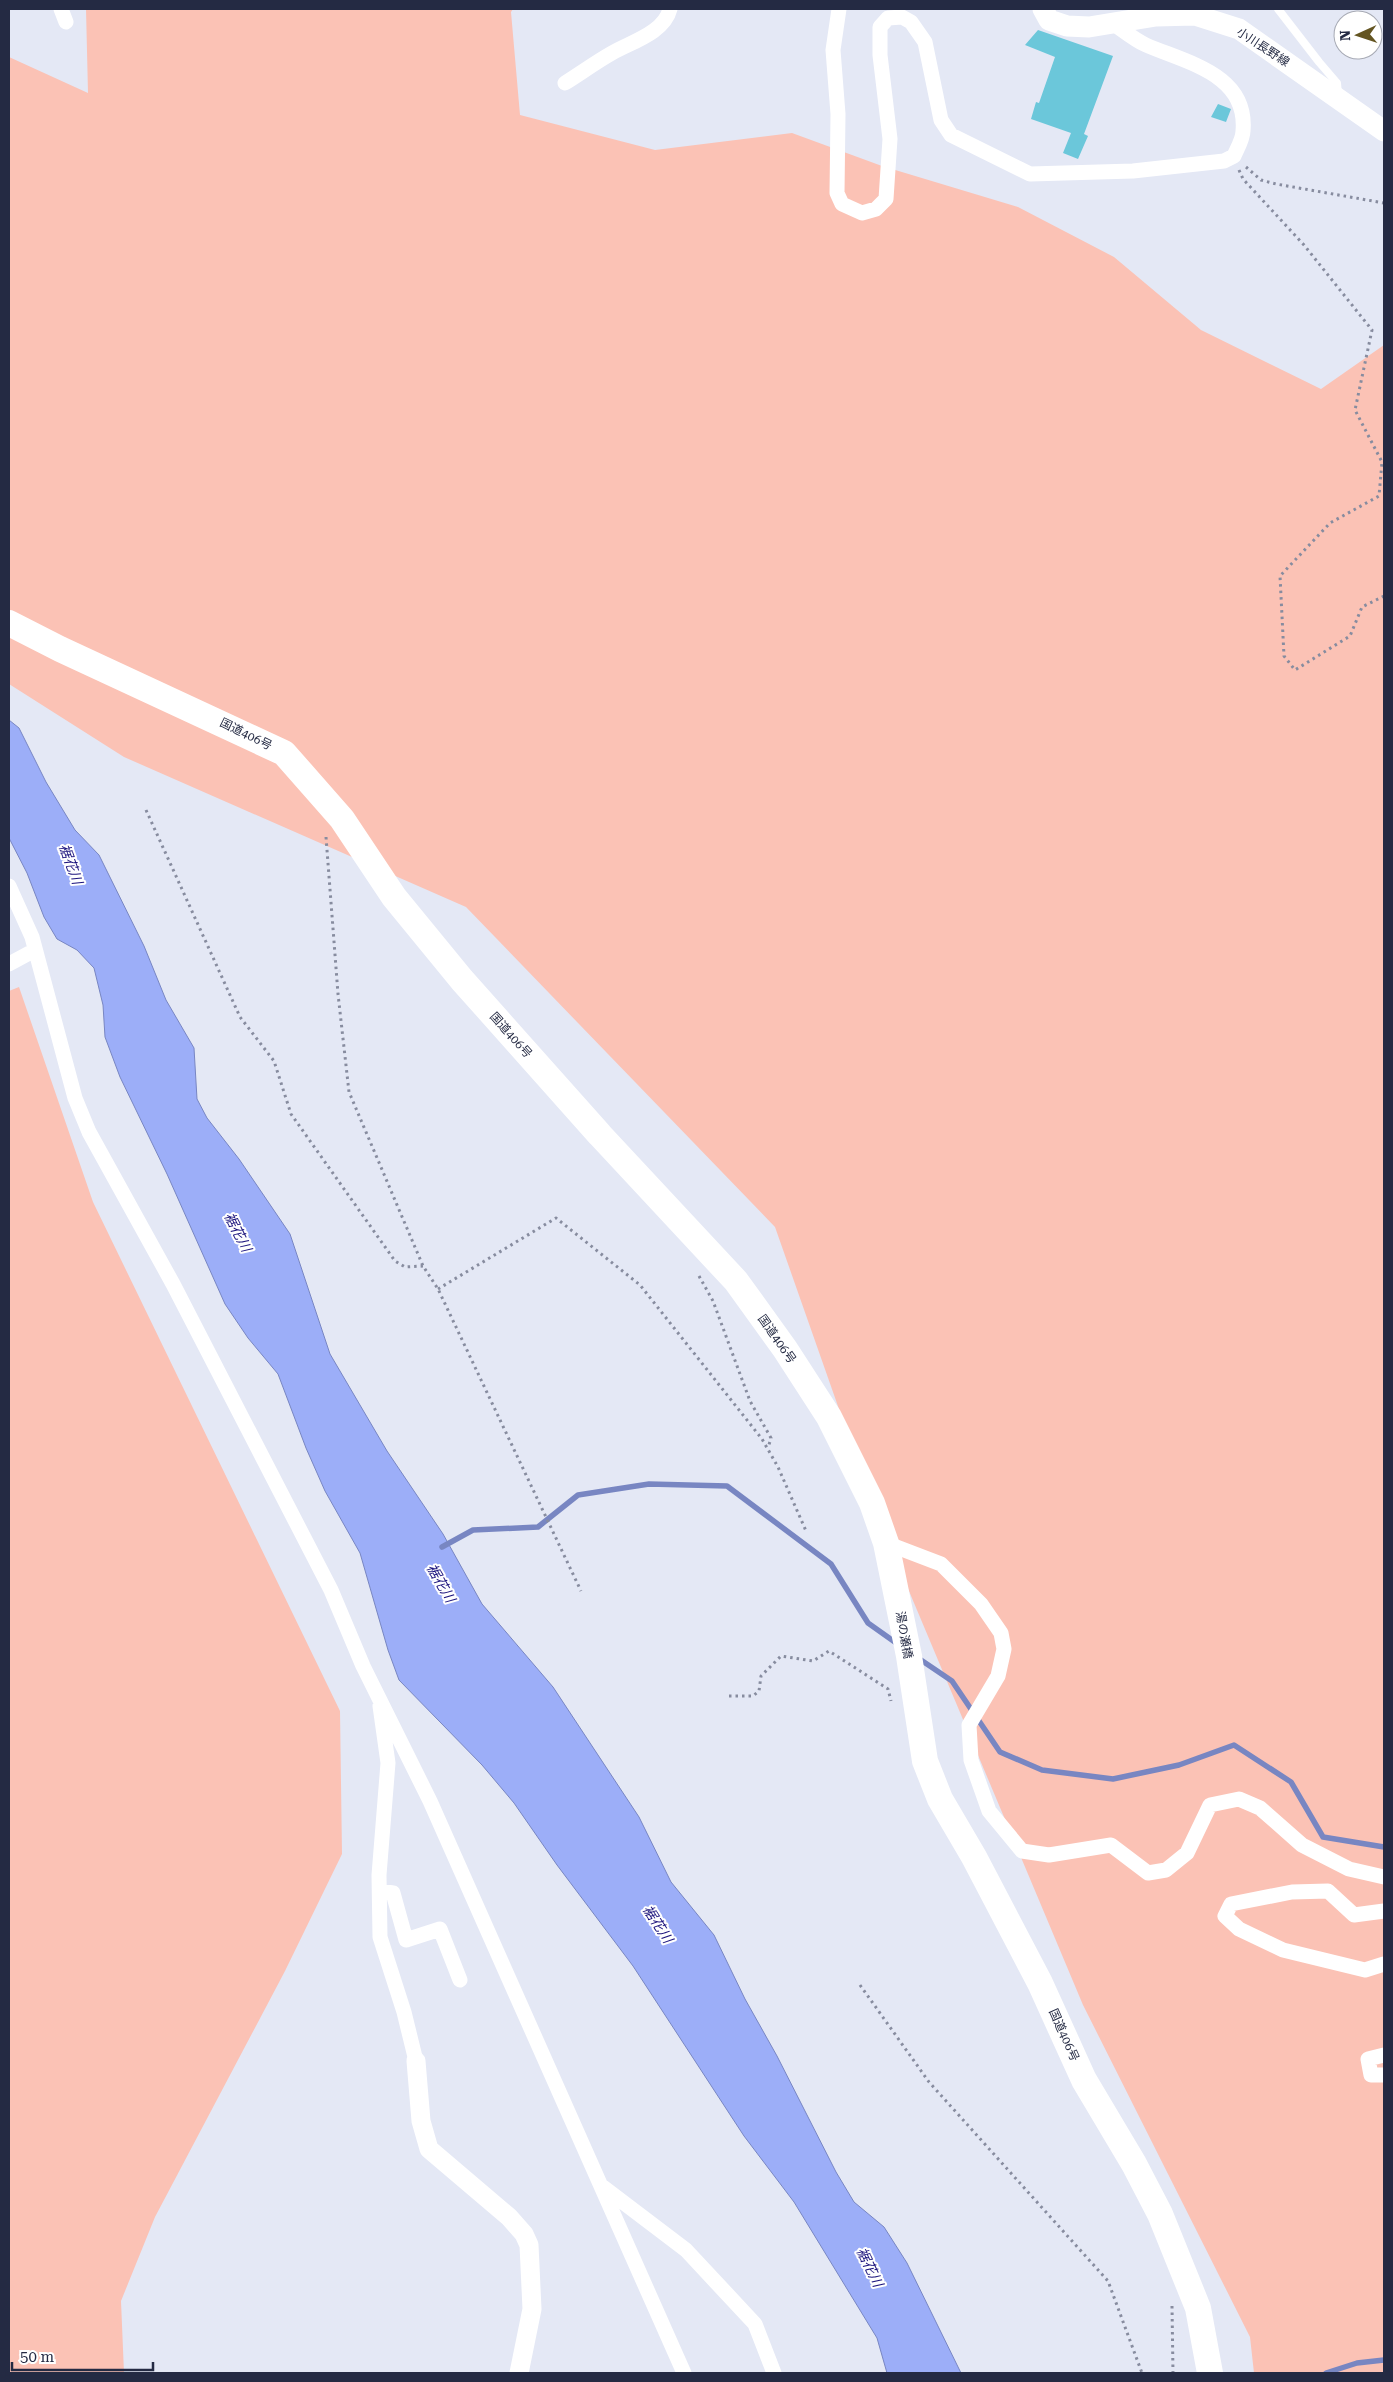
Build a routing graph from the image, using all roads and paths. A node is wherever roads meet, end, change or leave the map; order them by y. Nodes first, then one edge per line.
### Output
1 (670, 9) edge
2 (839, 9) edge
3 (1043, 9) edge
4 (1278, 9) edge
5 (1142, 13) edge
6 (1114, 24) junction
7 (565, 83) dead end
8 (1339, 98) junction
9 (1384, 131) edge
10 (1234, 156) junction
11 (1384, 203) edge
12 (1384, 596) edge
13 (9, 622) edge
14 (146, 810) dead end
15 (326, 833) dead end
16 (9, 886) edge
17 (35, 950) junction
18 (9, 964) edge
19 (422, 1266) junction
20 (698, 1275) dead end
21 (438, 1289) junction
22 (768, 1449) junction
23 (806, 1530) dead end
24 (886, 1543) junction
25 (893, 1572) joint
26 (581, 1591) dead end
27 (378, 1694) junction
28 (729, 1696) dead end
29 (904, 1702) junction
30 (1384, 1877) edge
31 (380, 1891) junction
32 (1384, 1911) edge
33 (1384, 1964) edge
34 (460, 1980) dead end
35 (860, 1985) dead end
36 (1384, 2055) edge
37 (416, 2062) joint
38 (1384, 2075) edge
39 (602, 2186) junction
40 (1189, 2287) junction
41 (519, 2373) edge
42 (684, 2373) edge
43 (774, 2373) edge
44 (1142, 2373) edge
45 (1173, 2373) edge
46 (1210, 2373) edge

1 - 7 street
2 - 10 street
3 - 6 main road, 小川長野線
4 - 8 lane
5 - 6 main road, 小川長野線
5 - 8 main road, 小川長野線
6 - 10 street
8 - 9 main road, 小川長野線
10 - 11 path
10 - 12 path
13 - 24 highway, 国道406号
14 - 19 path
15 - 19 path
16 - 17 street
17 - 18 street
17 - 27 street
19 - 21 path
20 - 22 path
21 - 22 path
21 - 26 path
22 - 23 path
24 - 25 highway, 国道406号
24 - 30 street
25 - 29 highway, 湯の瀬橋
27 - 31 street
27 - 39 street
28 - 29 path
29 - 40 highway, 国道406号
31 - 34 street
31 - 37 street
32 - 33 street
35 - 44 path
36 - 38 street
37 - 41 street
39 - 42 street
39 - 43 street
40 - 45 path
40 - 46 highway, 国道406号

